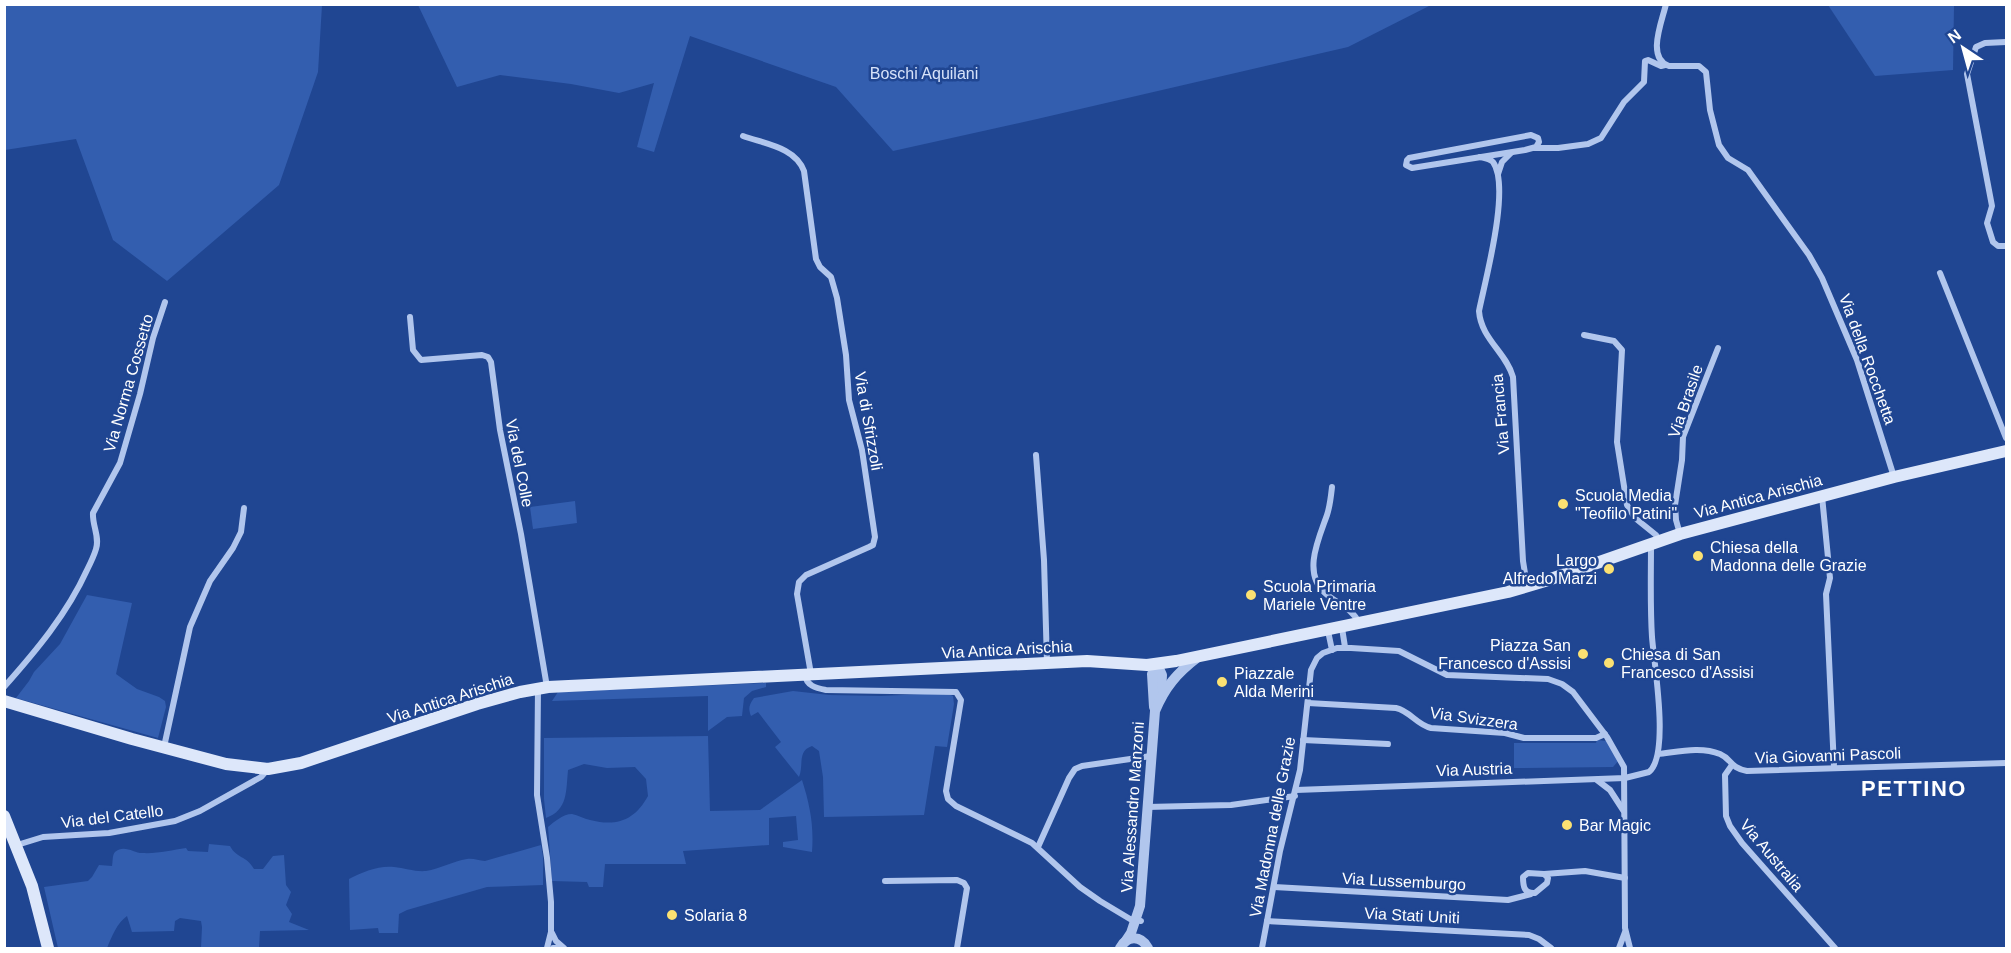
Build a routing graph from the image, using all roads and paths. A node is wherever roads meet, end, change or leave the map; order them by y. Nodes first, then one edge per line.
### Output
1 (1666, 4) edge
2 (2007, 42) edge
3 (1665, 65) junction
4 (743, 136) dead end
5 (1539, 139) junction
6 (1533, 148) junction
7 (1558, 148) junction
8 (1514, 152) junction
9 (1480, 157) junction
10 (1498, 178) junction
11 (2007, 246) edge
12 (1940, 273) dead end
13 (165, 302) dead end
14 (410, 316) dead end
15 (1584, 335) dead end
16 (1718, 348) dead end
17 (2007, 438) edge
18 (2007, 451) edge
19 (1036, 455) dead end
20 (1894, 477) junction
21 (1332, 487) dead end
22 (1822, 496) junction
23 (244, 507) dead end
24 (1680, 534) junction
25 (1655, 542) junction
26 (1527, 586) junction
27 (1359, 624) junction
28 (1342, 628) junction
29 (1328, 631) junction
30 (1345, 648) junction
31 (1332, 650) junction
32 (1200, 656) junction
33 (1047, 663) junction
34 (1128, 664) junction
35 (1157, 664) junction
36 (808, 674) junction
37 (4, 687) edge
38 (543, 688) junction
39 (1157, 694) junction
40 (4, 701) edge
41 (1308, 703) junction
42 (1605, 734) junction
43 (1303, 740) junction
44 (1388, 744) dead end
45 (164, 748) junction
46 (1658, 754) junction
47 (1151, 756) junction
48 (2007, 763) edge
49 (1732, 765) junction
50 (1834, 767) junction
51 (268, 768) junction
52 (1624, 778) junction
53 (1595, 779) junction
54 (1295, 793) junction
55 (1147, 807) junction
56 (1625, 813) junction
57 (4, 816) edge
58 (17, 845) junction
59 (1038, 847) junction
60 (1544, 874) junction
61 (1559, 874) junction
62 (1625, 878) junction
63 (885, 881) dead end
64 (1547, 883) junction
65 (1274, 887) junction
66 (1531, 894) junction
67 (1139, 921) junction
68 (1267, 921) junction
69 (551, 927) junction
70 (1626, 928) junction
71 (1121, 946) edge
72 (1148, 946) edge
73 (48, 948) edge
74 (547, 948) edge
75 (553, 948) edge
76 (562, 948) edge
77 (957, 948) edge
78 (1262, 948) edge
79 (1551, 948) edge
80 (1620, 948) edge
81 (1630, 948) edge
82 (1835, 948) edge

1 - 3 street
2 - 11 street
3 - 7 street
3 - 20 street, Via della Rocchetta
4 - 36 street, Via di Sfrizzoli
5 - 6 street
5 - 7 street
5 - 9 street
6 - 7 street
6 - 8 street
8 - 9 street
8 - 10 street, Via Francia
9 - 10 street
10 - 26 street, Via Francia
12 - 17 street
13 - 37 street, Via Norma Cossetto
14 - 38 street, Via del Colle
15 - 25 street
16 - 24 street, Via Brasile
18 - 20 main road, Via Antica Arischia
19 - 33 street
20 - 22 main road, Via Antica Arischia
21 - 27 street
22 - 24 main road, Via Antica Arischia
22 - 50 street
23 - 45 street
24 - 25 main road, Via Antica Arischia
25 - 26 main road, Via Antica Arischia
25 - 46 street
26 - 27 main road, Via Antica Arischia
27 - 28 main road, Via Antica Arischia
28 - 29 main road, Via Antica Arischia
28 - 30 street
29 - 31 street
29 - 32 main road, Via Antica Arischia
30 - 31 street
30 - 42 street
31 - 41 street, Via Madonna delle Grazie
32 - 35 main road, Via Antica Arischia
32 - 39 street, Via Alessandro Manzoni
33 - 34 main road, Via Antica Arischia
33 - 36 main road, Via Antica Arischia
34 - 35 main road, Via Antica Arischia
34 - 39 street
35 - 39 street
36 - 38 main road, Via Antica Arischia
36 - 59 street
38 - 51 main road, Via Antica Arischia
38 - 69 street
39 - 47 street, Via Alessandro Manzoni
40 - 45 main road, Via Antica Arischia
41 - 42 street, Via Svizzera
41 - 43 street, Via Madonna delle Grazie
42 - 52 street
43 - 44 street
43 - 54 street, Via Madonna delle Grazie
45 - 51 main road, Via Antica Arischia
46 - 49 street, Via Giovanni Pascoli
46 - 52 street, Via Austria
47 - 55 street, Via Alessandro Manzoni
47 - 59 street
48 - 50 street, Via Giovanni Pascoli
49 - 50 street, Via Giovanni Pascoli
49 - 82 street, Via Australia
51 - 58 street, Via del Catello
52 - 53 street, Via Austria
52 - 56 street
53 - 54 street, Via Austria
53 - 56 street
54 - 55 street, Via Austria
54 - 65 street, Via Madonna delle Grazie
55 - 67 street, Via Alessandro Manzoni
56 - 62 street
57 - 58 main road
58 - 73 main road
59 - 67 street
60 - 61 street
60 - 64 street
60 - 66 street
61 - 62 street
61 - 64 street, Via Lussemburgo
62 - 70 street
63 - 77 street
64 - 66 street, Via Lussemburgo
65 - 66 street, Via Lussemburgo
65 - 68 street, Via Madonna delle Grazie
67 - 71 street
67 - 72 street, Via Alessandro Manzoni
68 - 78 street, Via Madonna delle Grazie
68 - 79 street, Via Stati Uniti
69 - 74 street
69 - 76 street
70 - 80 street
70 - 81 street
71 - 72 street
75 - 76 street

